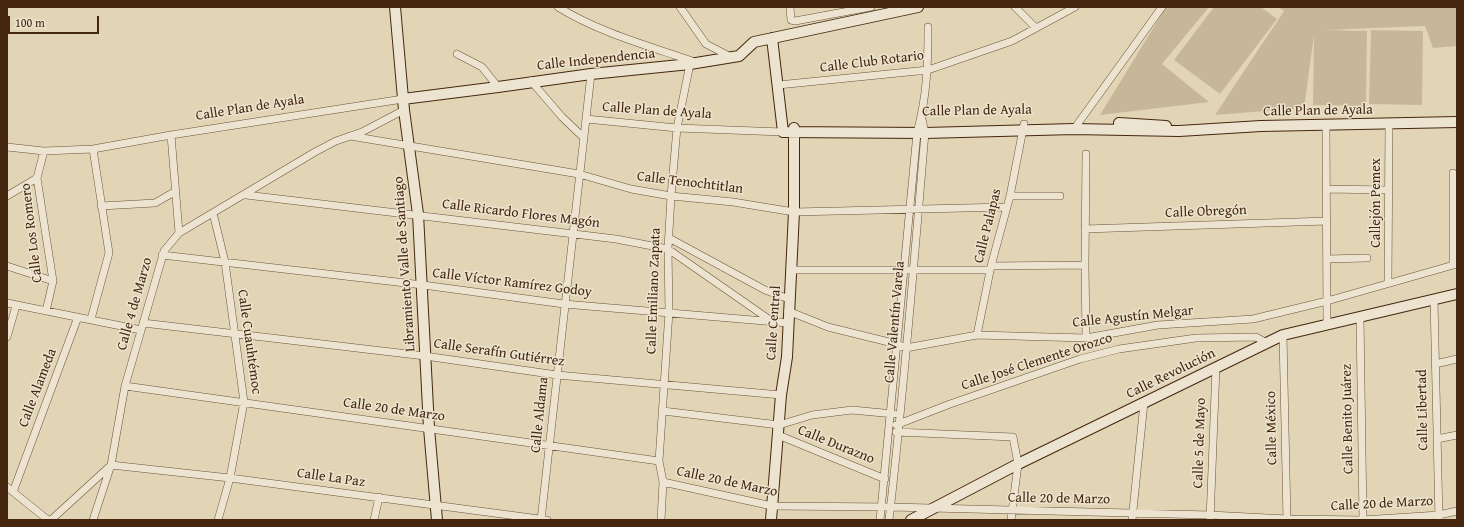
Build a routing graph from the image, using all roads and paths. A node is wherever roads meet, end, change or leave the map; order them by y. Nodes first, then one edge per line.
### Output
1 (395, 7) edge
2 (558, 7) edge
3 (680, 7) edge
4 (790, 7) edge
5 (871, 7) edge
6 (918, 7) edge
7 (1015, 7) edge
8 (1075, 7) edge
9 (1162, 7) edge
10 (928, 28) dead end
11 (1036, 28) junction
12 (772, 38) junction
13 (457, 54) dead end
14 (731, 57) junction
15 (694, 63) junction
16 (928, 70) junction
17 (591, 74) junction
18 (531, 81) junction
19 (778, 86) junction
20 (498, 87) junction
21 (403, 98) junction
22 (404, 110) junction
23 (586, 120) junction
24 (1457, 122) edge
25 (1326, 124) junction
26 (1389, 124) junction
27 (1076, 126) junction
28 (1024, 127) junction
29 (677, 128) junction
30 (921, 128) junction
31 (794, 130) junction
32 (780, 131) junction
33 (171, 135) junction
34 (350, 136) junction
35 (583, 137) junction
36 (409, 145) junction
37 (7, 147) edge
38 (93, 149) junction
39 (44, 151) junction
40 (1086, 154) dead end
41 (1453, 173) dead end
42 (579, 174) junction
43 (37, 178) junction
44 (1326, 189) junction
45 (1388, 190) junction
46 (176, 191) junction
47 (246, 195) junction
48 (7, 196) edge
49 (671, 196) junction
50 (1010, 196) junction
51 (1060, 196) dead end
52 (101, 206) junction
53 (1007, 207) junction
54 (909, 209) junction
55 (918, 209) junction
56 (794, 212) junction
57 (213, 213) junction
58 (418, 214) junction
59 (1327, 221) junction
60 (1085, 229) junction
61 (179, 233) junction
62 (574, 234) junction
63 (669, 238) junction
64 (668, 249) junction
65 (162, 255) junction
66 (1367, 258) dead end
67 (1327, 259) junction
68 (225, 262) junction
69 (1455, 264) edge
70 (1085, 265) junction
71 (7, 266) edge
72 (991, 268) junction
73 (792, 270) junction
74 (903, 270) junction
75 (912, 270) junction
76 (53, 281) junction
77 (1388, 282) junction
78 (423, 285) junction
79 (1457, 294) edge
80 (789, 299) junction
81 (1434, 299) junction
82 (1327, 303) junction
83 (7, 304) edge
84 (564, 304) junction
85 (16, 306) junction
86 (46, 311) junction
87 (788, 311) junction
88 (669, 312) junction
89 (78, 317) junction
90 (1360, 317) junction
91 (91, 320) junction
92 (771, 320) junction
93 (1327, 321) junction
94 (788, 323) junction
95 (142, 327) junction
96 (235, 333) junction
97 (977, 335) junction
98 (1283, 335) junction
99 (7, 337) edge
100 (1086, 338) junction
101 (1267, 343) junction
102 (897, 344) junction
103 (906, 348) junction
104 (425, 356) junction
105 (1457, 359) edge
106 (1435, 364) junction
107 (1216, 367) junction
108 (557, 375) junction
109 (663, 384) junction
110 (125, 386) junction
111 (781, 395) junction
112 (244, 402) junction
113 (1144, 403) junction
114 (663, 411) junction
115 (891, 413) junction
116 (900, 414) junction
117 (899, 424) junction
118 (429, 428) junction
119 (778, 430) junction
120 (890, 430) junction
121 (899, 432) junction
122 (1457, 435) edge
123 (1437, 439) junction
124 (549, 447) junction
125 (659, 461) junction
126 (1018, 464) junction
127 (111, 465) junction
128 (230, 478) junction
129 (885, 479) junction
130 (663, 482) junction
131 (7, 487) edge
132 (13, 492) junction
133 (379, 497) junction
134 (435, 505) junction
135 (772, 506) junction
136 (882, 506) junction
137 (891, 507) junction
138 (932, 509) junction
139 (1011, 511) junction
140 (1457, 511) edge
141 (1132, 517) edge
142 (1439, 517) edge
143 (1210, 518) edge
144 (543, 519) edge
145 (48, 520) edge
146 (51, 520) edge
147 (93, 520) edge
148 (218, 520) edge
149 (374, 520) edge
150 (436, 520) edge
151 (661, 520) edge
152 (771, 520) edge
153 (880, 520) edge
154 (889, 520) edge
155 (911, 520) edge
156 (1011, 520) edge
157 (1287, 520) edge
158 (1363, 520) edge

1 - 21 street, Libramiento Valle de Santiago
2 - 15 street
3 - 14 street
4 - 5 street
6 - 12 street
7 - 11 street
8 - 11 street, Calle Club Rotario
9 - 27 street
10 - 16 street
11 - 16 street, Calle Club Rotario
12 - 14 street
12 - 19 street
13 - 20 street
14 - 15 street, Calle Independencia
15 - 17 street, Calle Independencia
15 - 29 street, Calle Emiliano Zapata
16 - 19 street, Calle Club Rotario
16 - 30 street
17 - 18 street, Calle Independencia
17 - 23 street, Calle Aldama
18 - 20 street, Calle Independencia
18 - 35 street
19 - 32 street
20 - 21 street, Calle Plan de Ayala
21 - 22 street, Libramiento Valle de Santiago
21 - 33 street, Calle Plan de Ayala
22 - 34 street, Calle 4 de Marzo
22 - 36 street, Libramiento Valle de Santiago
23 - 29 street, Calle Plan de Ayala
23 - 35 street, Calle Aldama
24 - 26 street, Calle Plan de Ayala
25 - 26 street, Calle Plan de Ayala
25 - 27 street, Calle Plan de Ayala
25 - 44 street
26 - 45 street, Callejón Pemex
27 - 28 street, Calle Plan de Ayala
28 - 30 street, Calle Plan de Ayala
28 - 50 street, Calle Palapas
29 - 32 street, Calle Plan de Ayala
29 - 49 street, Calle Emiliano Zapata
30 - 31 street, Calle Plan de Ayala
30 - 54 street, Calle Valentín Varela
30 - 55 street, Calle Valentín Varela
31 - 32 street, Calle Plan de Ayala
31 - 56 street, Calle Central
33 - 38 street, Calle Plan de Ayala
33 - 46 street
34 - 36 street, Calle Tenochtitlan
34 - 47 street, Calle 4 de Marzo
35 - 42 street, Calle Aldama
36 - 42 street, Calle Tenochtitlan
36 - 58 street, Libramiento Valle de Santiago
37 - 39 street, Calle Plan de Ayala
38 - 39 street, Calle Plan de Ayala
38 - 52 street
39 - 43 street, Calle Los Romero
40 - 60 street
41 - 69 street
42 - 49 street, Calle Tenochtitlan
42 - 62 street, Calle Aldama
43 - 48 street
43 - 76 street, Calle Los Romero
44 - 45 street
44 - 59 street
45 - 77 street, Callejón Pemex
46 - 52 street
46 - 61 street
47 - 57 street, Calle 4 de Marzo
47 - 58 street, Calle Ricardo Flores Magón
49 - 56 street, Calle Tenochtitlan
49 - 63 street, Calle Emiliano Zapata
50 - 51 street
50 - 53 street, Calle Palapas
52 - 91 street
53 - 55 street, Calle Tenochtitlan
53 - 72 street, Calle Palapas
54 - 55 street, Calle Tenochtitlan
54 - 56 street, Calle Tenochtitlan
54 - 74 street, Calle Valentín Varela
55 - 75 street, Calle Valentín Varela
56 - 73 street, Calle Central
57 - 61 street, Calle 4 de Marzo
57 - 68 street, Calle Cuauhtémoc
58 - 62 street, Calle Ricardo Flores Magón
58 - 78 street, Libramiento Valle de Santiago
59 - 60 street, Calle Obregón
59 - 67 street
60 - 70 street
61 - 65 street, Calle 4 de Marzo
62 - 64 street, Calle Ricardo Flores Magón
62 - 84 street, Calle Aldama
63 - 64 street, Calle Emiliano Zapata
63 - 80 street
64 - 88 street, Calle Emiliano Zapata
64 - 92 street, Calle Ricardo Flores Magón
65 - 68 street, Calle Víctor Ramírez Godoy
65 - 95 street, Calle 4 de Marzo
66 - 67 street
67 - 82 street
68 - 78 street, Calle Víctor Ramírez Godoy
68 - 96 street, Calle Cuauhtémoc
69 - 77 street, Calle Agustín Melgar
70 - 72 street
70 - 100 street
71 - 76 street
72 - 75 street
72 - 97 street, Calle Palapas
73 - 74 street
73 - 80 street, Calle Central
74 - 75 street
74 - 102 street, Calle Valentín Varela
75 - 103 street, Calle Valentín Varela
76 - 86 street, Calle Los Romero
77 - 82 street, Calle Agustín Melgar
78 - 84 street, Calle Víctor Ramírez Godoy
78 - 104 street, Libramiento Valle de Santiago
79 - 81 street, Calle Revolución
80 - 87 street, Calle Central
81 - 90 street, Calle Revolución
81 - 106 street, Calle Libertad
82 - 93 street
82 - 100 street, Calle Agustín Melgar
83 - 85 street, Calle Serafín Gutiérrez
84 - 88 street, Calle Víctor Ramírez Godoy
84 - 108 street, Calle Aldama
85 - 86 street, Calle Serafín Gutiérrez
85 - 99 street
86 - 89 street, Calle Serafín Gutiérrez
87 - 94 street, Calle Central
87 - 102 street
88 - 92 street, Calle Víctor Ramírez Godoy
88 - 109 street, Calle Emiliano Zapata
89 - 91 street, Calle Serafín Gutiérrez
89 - 132 street, Calle Alameda
90 - 93 street, Calle Revolución
90 - 158 street, Calle Benito Juárez
91 - 95 street, Calle Serafín Gutiérrez
92 - 94 street, Calle Víctor Ramírez Godoy
93 - 98 street, Calle Revolución
94 - 111 street, Calle Central
95 - 96 street, Calle Serafín Gutiérrez
95 - 110 street, Calle 4 de Marzo
96 - 104 street, Calle Serafín Gutiérrez
96 - 112 street, Calle Cuauhtémoc
97 - 100 street, Calle Agustín Melgar
97 - 103 street, Calle Agustín Melgar
98 - 101 street, Calle Revolución
98 - 157 street, Calle México
101 - 107 street, Calle Revolución
101 - 117 street, Calle José Clemente Orozco
102 - 103 street
102 - 115 street, Calle Valentín Varela
103 - 116 street, Calle Valentín Varela
104 - 108 street, Calle Serafín Gutiérrez
104 - 118 street, Libramiento Valle de Santiago
105 - 106 street
106 - 123 street, Calle Libertad
107 - 113 street, Calle Revolución
107 - 143 street, Calle 5 de Mayo
108 - 109 street, Calle Serafín Gutiérrez
108 - 124 street, Calle Aldama
109 - 111 street, Calle Serafín Gutiérrez
109 - 114 street, Calle Emiliano Zapata
110 - 112 street, Calle 20 de Marzo
110 - 127 street, Calle 4 de Marzo
111 - 119 street, Calle Central
112 - 118 street, Calle 20 de Marzo
112 - 128 street, Calle Cuauhtémoc
113 - 126 street, Calle Revolución
113 - 141 street
114 - 119 street
114 - 125 street, Calle Emiliano Zapata
115 - 116 street
115 - 119 street
115 - 120 street, Calle Valentín Varela
116 - 117 street, Calle Valentín Varela
117 - 120 street, Calle José Clemente Orozco
117 - 121 street, Calle Valentín Varela
118 - 124 street, Calle 20 de Marzo
118 - 134 street, Libramiento Valle de Santiago
119 - 129 street, Calle Durazno
119 - 135 street, Calle Central
120 - 121 street
120 - 129 street, Calle Valentín Varela
121 - 126 street
121 - 137 street, Calle Valentín Varela
122 - 123 street
123 - 142 street, Calle Libertad
124 - 125 street, Calle 20 de Marzo
124 - 144 street, Calle Aldama
125 - 130 street, Calle Emiliano Zapata
126 - 138 street, Calle Revolución
126 - 139 street
127 - 128 street, Calle La Paz
127 - 146 street
127 - 147 street
128 - 133 street, Calle La Paz
128 - 148 street, Calle Cuauhtémoc
129 - 136 street, Calle Valentín Varela
130 - 135 street, Calle 20 de Marzo
130 - 151 street, Calle Emiliano Zapata
131 - 132 street
132 - 145 street
133 - 134 street, Calle La Paz
133 - 149 street
134 - 144 street, Calle La Paz
134 - 150 street, Libramiento Valle de Santiago
135 - 136 street, Calle 20 de Marzo
135 - 152 street, Calle Central
136 - 137 street, Calle 20 de Marzo
136 - 153 street, Calle Valentín Varela
137 - 138 street, Calle 20 de Marzo
137 - 154 street, Calle Valentín Varela
138 - 139 street, Calle 20 de Marzo
138 - 155 street, Calle Revolución
139 - 141 street, Calle 20 de Marzo
139 - 156 street
140 - 142 street, Calle 20 de Marzo
141 - 143 street, Calle 20 de Marzo
142 - 158 street, Calle 20 de Marzo
143 - 157 street, Calle 20 de Marzo
157 - 158 street, Calle 20 de Marzo

